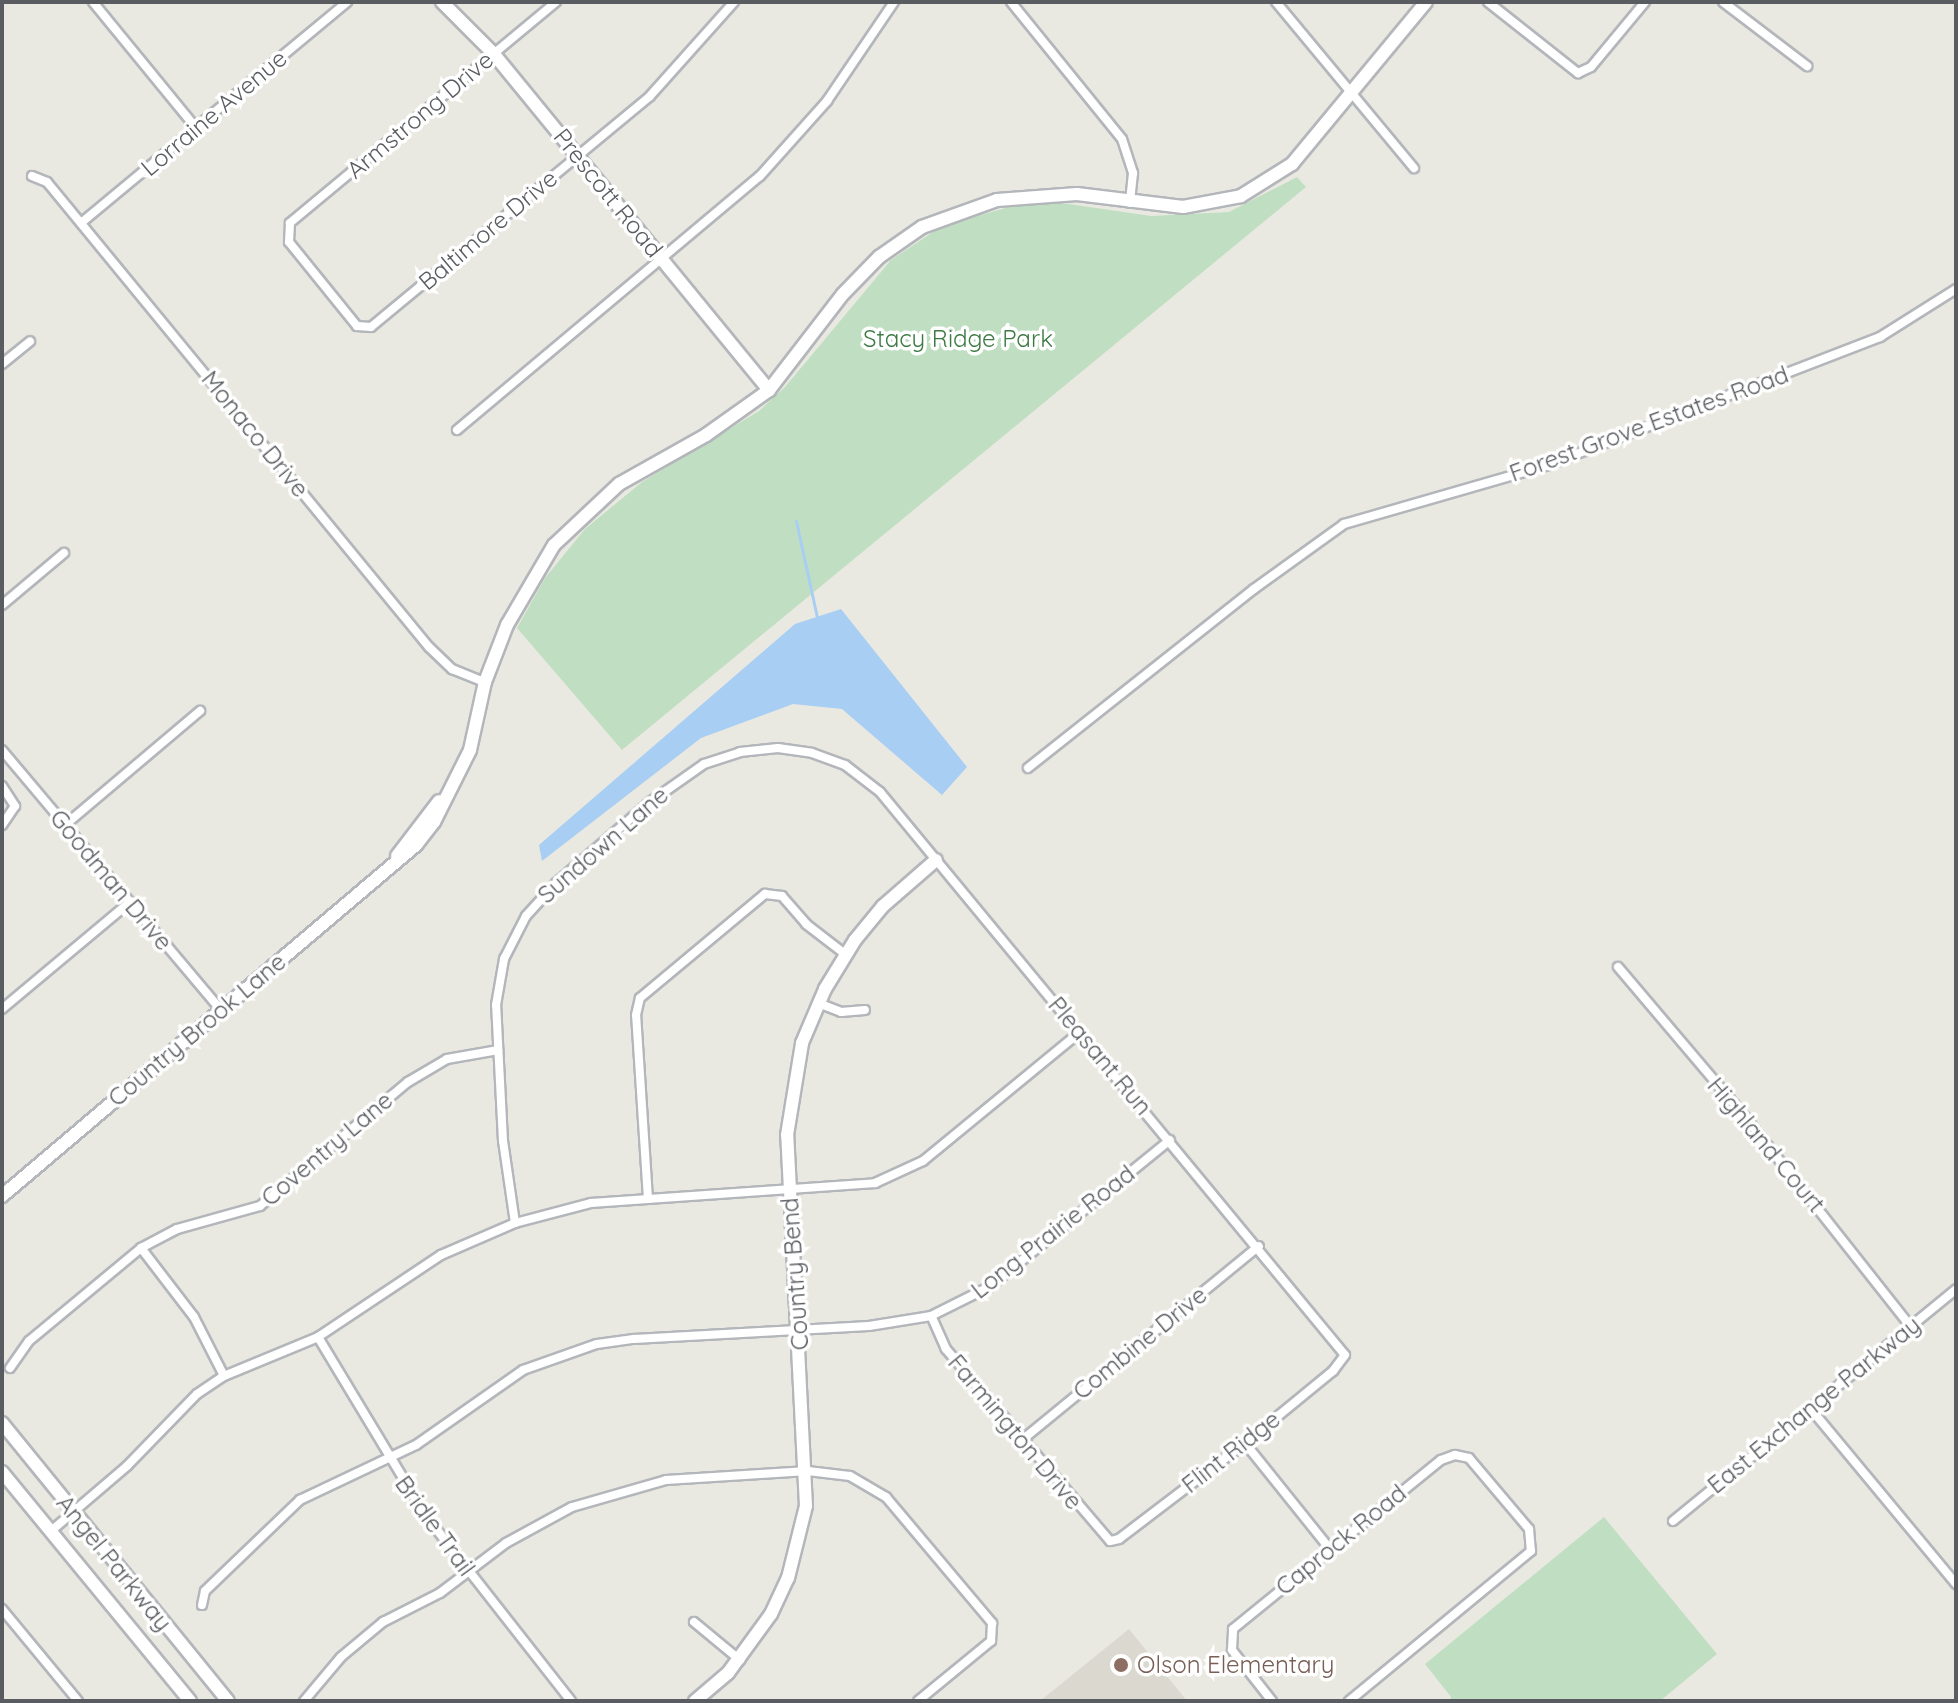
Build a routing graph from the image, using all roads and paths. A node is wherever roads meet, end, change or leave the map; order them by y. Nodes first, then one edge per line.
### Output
1 (93, 2) edge
2 (347, 2) edge
3 (442, 2) edge
4 (556, 2) edge
5 (734, 2) edge
6 (894, 2) edge
7 (1011, 2) edge
8 (1276, 2) edge
9 (1426, 2) edge
10 (1488, 2) edge
11 (1645, 2) edge
12 (1723, 2) edge
13 (493, 53) junction
14 (1807, 66) dead end
15 (1350, 94) junction
16 (196, 128) junction
17 (577, 156) junction
18 (1414, 168) dead end
19 (32, 176) dead end
20 (1130, 203) junction
21 (81, 223) junction
22 (287, 230) joint
23 (662, 260) junction
24 (1956, 289) edge
25 (30, 341) dead end
26 (2, 364) edge
27 (769, 390) junction
28 (457, 430) dead end
29 (64, 553) dead end
30 (2, 605) edge
31 (485, 682) junction
32 (200, 711) dead end
33 (2, 750) edge
34 (845, 765) joint
35 (1028, 768) dead end
36 (2, 786) edge
37 (2, 825) edge
38 (65, 825) junction
39 (936, 860) junction
40 (130, 902) junction
41 (845, 954) junction
42 (1618, 967) dead end
43 (818, 1003) junction
44 (2, 1009) edge
45 (221, 1010) junction
46 (865, 1010) dead end
47 (1080, 1032) junction
48 (498, 1050) junction
49 (1170, 1140) junction
50 (789, 1190) junction
51 (2, 1196) edge
52 (648, 1199) junction
53 (515, 1223) junction
54 (1259, 1246) junction
55 (141, 1248) junction
56 (1956, 1289) edge
57 (931, 1316) junction
58 (1910, 1326) junction
59 (799, 1330) junction
60 (318, 1337) junction
61 (1345, 1355) joint
62 (10, 1368) dead end
63 (224, 1376) junction
64 (1810, 1408) junction
65 (2, 1423) edge
66 (1022, 1440) junction
67 (1245, 1443) junction
68 (388, 1461) junction
69 (808, 1471) junction
70 (2, 1472) edge
71 (74, 1513) junction
72 (1673, 1521) dead end
73 (51, 1531) junction
74 (1110, 1541) joint
75 (1330, 1549) junction
76 (467, 1573) junction
77 (1956, 1584) edge
78 (202, 1605) dead end
79 (2, 1609) edge
80 (694, 1622) dead end
81 (740, 1660) junction
82 (78, 1701) edge
83 (190, 1701) edge
84 (228, 1701) edge
85 (304, 1701) edge
86 (571, 1701) edge
87 (695, 1701) edge
88 (918, 1701) edge
89 (1272, 1701) edge
90 (1349, 1701) edge

1 - 16 street
2 - 16 street, Lorraine Avenue
3 - 13 street, Prescott Road
4 - 13 street, Armstrong Drive
5 - 17 street, Baltimore Drive
6 - 23 street
7 - 20 street
8 - 15 street
9 - 15 street, Country Brook Lane
10 - 11 street
12 - 14 street
13 - 17 street, Prescott Road
13 - 22 street, Armstrong Drive
15 - 18 street
15 - 20 street, Country Brook Lane
16 - 21 street, Lorraine Avenue
17 - 22 street, Baltimore Drive
17 - 23 street, Prescott Road
19 - 21 street, Monaco Drive
20 - 27 street, Country Brook Lane
21 - 31 street, Monaco Drive
23 - 27 street, Prescott Road
23 - 28 street
24 - 35 street, Forest Grove Estates Road
25 - 26 street
27 - 31 street, Country Brook Lane
29 - 30 street
31 - 45 street, Country Brook Lane
32 - 38 street
33 - 38 street, Goodman Drive
34 - 39 street, Pleasant Run
34 - 48 street, Sundown Lane
36 - 37 street
38 - 40 street, Goodman Drive
39 - 41 street, Country Bend
39 - 47 street, Pleasant Run
40 - 44 street
40 - 45 street, Goodman Drive
41 - 43 street, Country Bend
41 - 52 street
42 - 58 street, Highland Court
43 - 46 street
43 - 50 street, Country Bend
45 - 51 street, Country Brook Lane
47 - 49 street, Pleasant Run
47 - 50 street
48 - 53 street, Sundown Lane
48 - 55 street, Coventry Lane
49 - 54 street, Pleasant Run
49 - 57 street, Long Prairie Road
50 - 52 street
50 - 59 street, Country Bend
52 - 53 street
53 - 60 street
54 - 61 street, Pleasant Run
54 - 66 street, Combine Drive
55 - 62 street, Coventry Lane
55 - 63 street
56 - 58 street, East Exchange Parkway
57 - 59 street, Long Prairie Road
57 - 66 street, Farmington Drive
58 - 64 street, East Exchange Parkway
59 - 68 street, Long Prairie Road
59 - 69 street, Country Bend
60 - 63 street
60 - 68 street, Bridle Trail
61 - 67 street, Flint Ridge
63 - 71 street
64 - 72 street, East Exchange Parkway
64 - 77 street
65 - 71 street, Angel Parkway
66 - 74 street, Farmington Drive
67 - 74 street, Flint Ridge
67 - 75 street
68 - 76 street, Bridle Trail
68 - 78 street, Long Prairie Road
69 - 76 street
69 - 81 street, Country Bend
69 - 88 street
70 - 73 street, Angel Parkway
71 - 73 street
71 - 84 street, Angel Parkway
73 - 83 street, Angel Parkway
75 - 89 street, Caprock Road
75 - 90 street, Caprock Road
76 - 85 street
76 - 86 street, Bridle Trail
79 - 82 street
80 - 81 street
81 - 87 street, Country Bend

